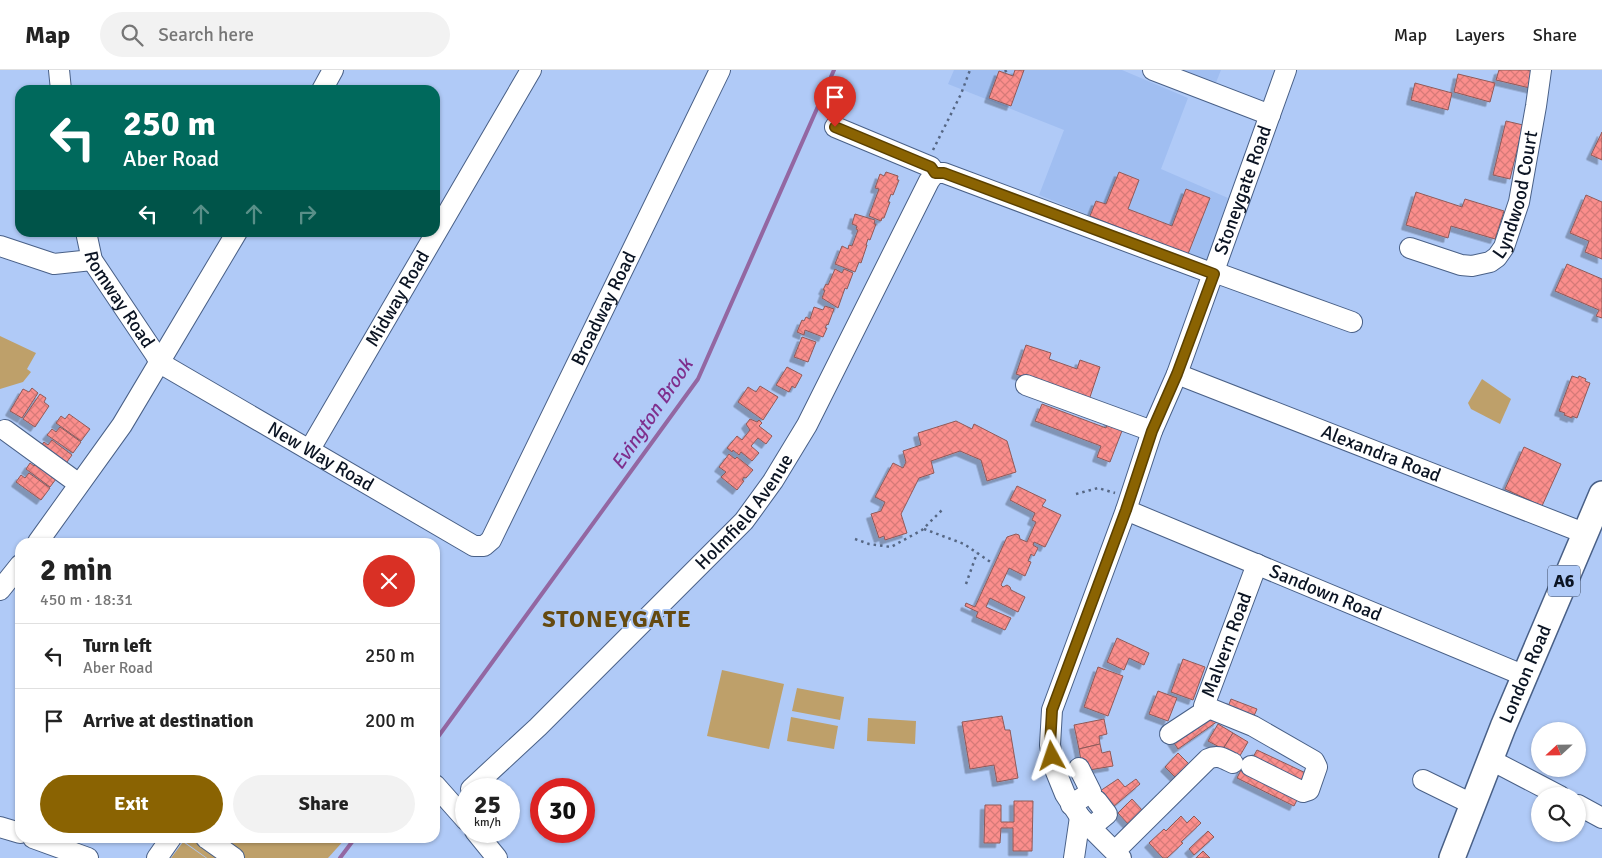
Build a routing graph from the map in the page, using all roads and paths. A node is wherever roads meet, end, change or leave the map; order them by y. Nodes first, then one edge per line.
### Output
1 (59, 70) edge
2 (333, 70) edge
3 (531, 70) edge
4 (720, 70) edge
5 (970, 70) edge
6 (1154, 70) edge
7 (1286, 70) edge
8 (1541, 70) edge
9 (60, 85) edge
10 (325, 85) edge
11 (1270, 116) junction
12 (835, 127) dead end
13 (930, 169) junction
14 (440, 226) edge
15 (87, 237) edge
16 (234, 237) edge
17 (434, 237) edge
18 (0, 246) edge
19 (1410, 248) dead end
20 (92, 260) junction
21 (1214, 273) junction
22 (1352, 322) dead end
23 (160, 363) junction
24 (1177, 374) junction
25 (1026, 385) dead end
26 (5, 430) dead end
27 (1152, 431) junction
28 (310, 449) junction
29 (78, 484) junction
30 (1076, 494) dead end
31 (1601, 497) edge
32 (1128, 504) junction
33 (943, 509) dead end
34 (924, 529) junction
35 (1584, 533) junction
36 (41, 538) edge
37 (855, 539) dead end
38 (484, 546) joint
39 (977, 553) junction
40 (992, 563) dead end
41 (1257, 564) junction
42 (966, 584) dead end
43 (1525, 676) junction
44 (1207, 707) junction
45 (1170, 734) dead end
46 (1491, 760) junction
47 (1079, 768) dead end
48 (483, 778) edge
49 (1423, 780) dead end
50 (1543, 787) edge
51 (440, 789) edge
52 (455, 801) edge
53 (1096, 801) dead end
54 (1474, 805) junction
55 (1586, 810) edge
56 (1080, 817) junction
57 (1602, 818) edge
58 (0, 827) edge
59 (15, 832) edge
60 (47, 843) edge
61 (168, 843) edge
62 (217, 843) edge
63 (485, 843) edge
64 (1118, 855) edge
65 (88, 858) edge
66 (157, 858) edge
67 (234, 858) edge
68 (497, 858) edge
69 (1074, 858) edge
70 (1452, 858) edge

1 - 9 street
2 - 10 street
3 - 14 street, Midway Road
4 - 38 street, Broadway Road
5 - 13 path
6 - 11 street
7 - 11 street, Stoneygate Road
8 - 19 street, Lyndwood Court
11 - 21 street, Stoneygate Road
12 - 13 street
13 - 21 street
13 - 48 street, Holmfield Avenue
15 - 20 street, Romway Road
16 - 23 street
17 - 28 street, Midway Road
18 - 20 street
20 - 23 street, Romway Road
21 - 22 street
21 - 24 street, Stoneygate Road
23 - 28 street, New Way Road
23 - 29 street
24 - 27 street, Stoneygate Road
24 - 35 street, Alexandra Road
25 - 27 street
26 - 29 street
27 - 32 street, Stoneygate Road
28 - 38 street, New Way Road
29 - 36 street
30 - 32 path
31 - 35 main road, London Road / A6
32 - 41 street, Sandown Road
32 - 56 street, Stoneygate Road
33 - 34 path
34 - 37 path
34 - 39 path
35 - 43 main road, London Road / A6
39 - 40 path
39 - 42 path
41 - 43 street, Sandown Road
41 - 44 street, Malvern Road
43 - 46 main road, London Road / A6
44 - 45 street
44 - 64 street, Malvern Road
46 - 50 street
46 - 54 main road, London Road / A6
47 - 56 street
49 - 54 street
51 - 52 street
53 - 56 street
54 - 70 main road, London Road / A6
55 - 57 street
56 - 64 street, Stoneygate Road
56 - 69 street
58 - 59 street
60 - 65 street
61 - 66 street
62 - 67 street
63 - 68 street

